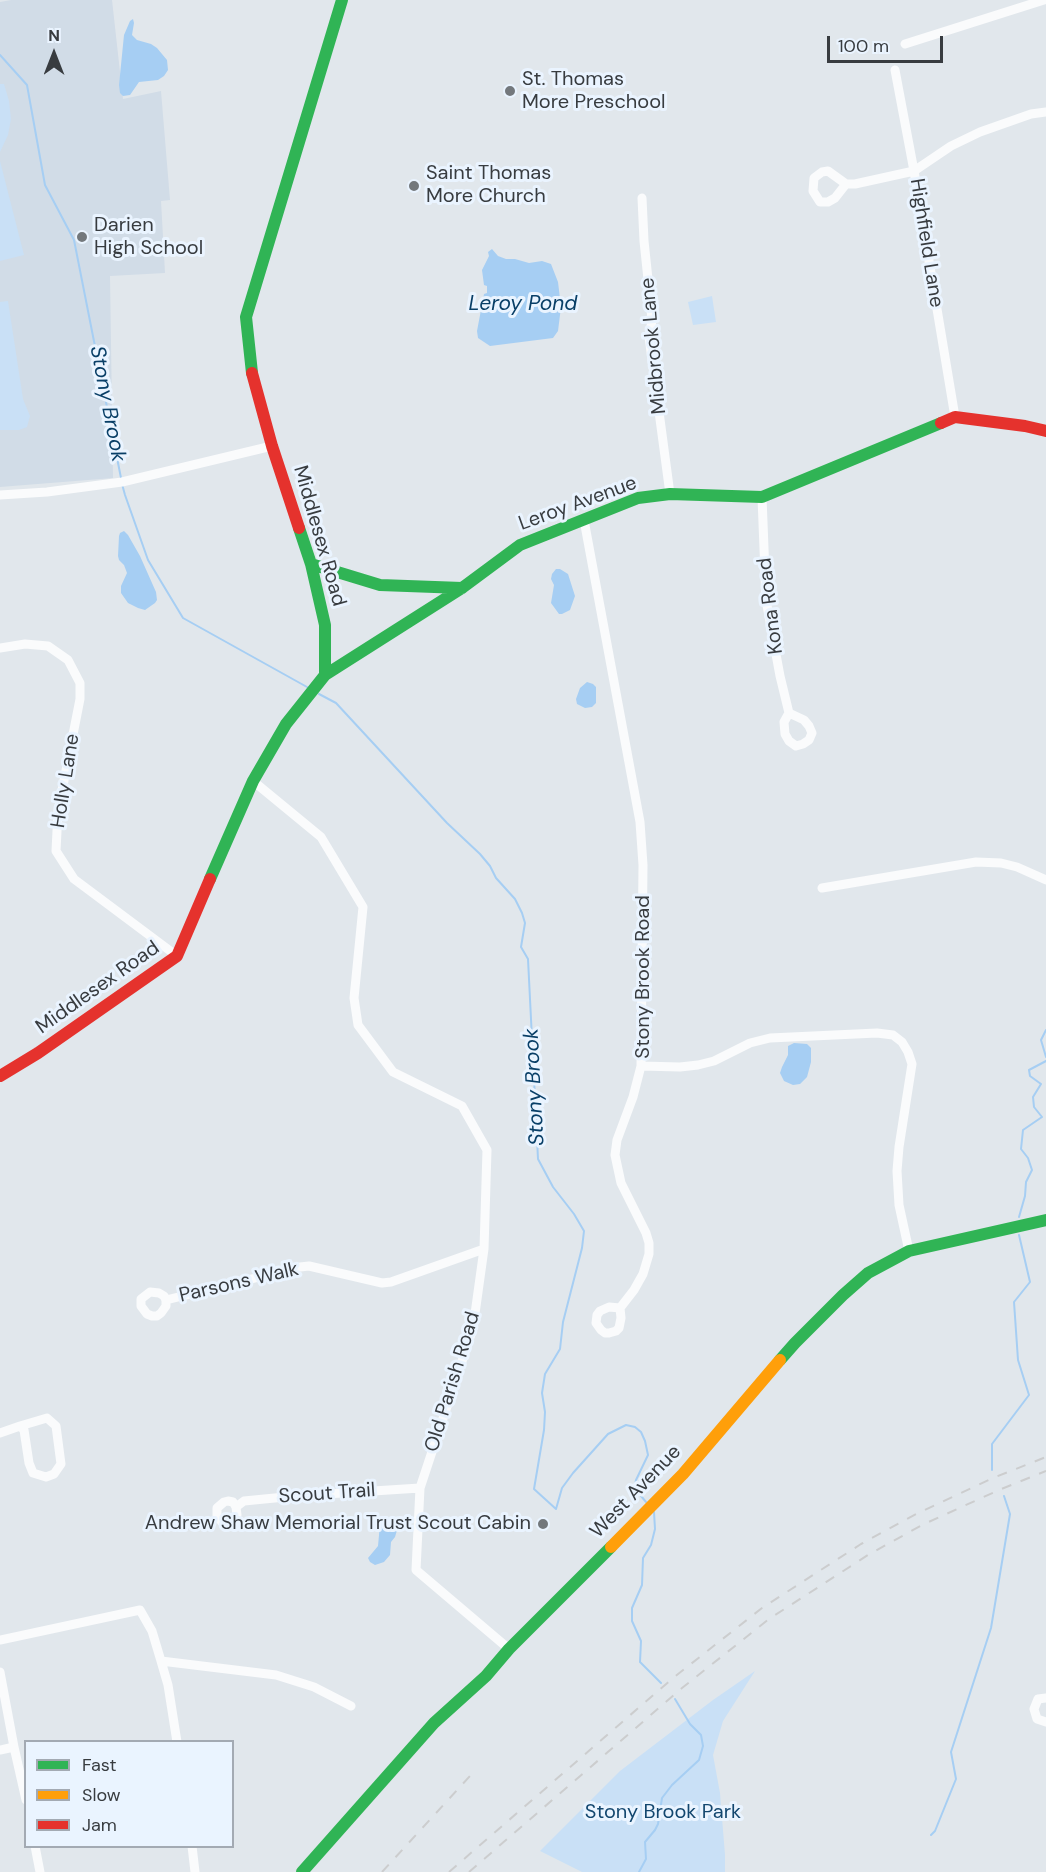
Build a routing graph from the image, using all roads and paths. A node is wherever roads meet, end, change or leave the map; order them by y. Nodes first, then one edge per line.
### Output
1 (342, 0) edge
2 (1044, 0) edge
3 (905, 44) dead end
4 (895, 70) dead end
5 (1046, 112) edge
6 (914, 171) junction
7 (846, 184) dead end
8 (642, 198) dead end
9 (955, 417) junction
10 (1046, 431) edge
11 (272, 446) junction
12 (670, 494) junction
13 (0, 495) edge
14 (762, 497) junction
15 (584, 520) junction
16 (311, 564) junction
17 (462, 588) junction
18 (0, 648) edge
19 (325, 675) junction
20 (789, 712) dead end
21 (253, 781) junction
22 (1046, 880) edge
23 (822, 888) dead end
24 (177, 956) junction
25 (641, 1066) junction
26 (0, 1076) edge
27 (1046, 1220) edge
28 (484, 1249) junction
29 (909, 1251) junction
30 (166, 1300) dead end
31 (620, 1308) dead end
32 (20, 1426) junction
33 (0, 1433) edge
34 (420, 1488) junction
35 (236, 1507) dead end
36 (0, 1640) edge
37 (509, 1649) junction
38 (161, 1660) junction
39 (0, 1672) edge
40 (1046, 1698) edge
41 (351, 1706) dead end
42 (1046, 1722) edge
43 (177, 1740) edge
44 (14, 1747) junction
45 (0, 1750) edge
46 (24, 1791) edge
47 (35, 1848) edge
48 (192, 1848) edge
49 (40, 1872) edge
50 (195, 1872) edge
51 (302, 1872) edge

1 - 11 main road, Middlesex Road
2 - 3 street
4 - 6 street, Highfield Lane
5 - 6 street
6 - 7 street
6 - 9 street, Highfield Lane
8 - 12 street, Midbrook Lane
9 - 10 main road, Leroy Avenue
9 - 14 main road, Leroy Avenue
11 - 13 street
11 - 16 main road, Middlesex Road
12 - 14 main road, Leroy Avenue
12 - 15 main road, Leroy Avenue
14 - 20 street, Kona Road
15 - 17 main road, Leroy Avenue
15 - 25 street, Stony Brook Road
16 - 17 main road
16 - 19 main road, Middlesex Road
17 - 19 main road, Leroy Avenue
18 - 24 street, Holly Lane
19 - 21 main road, Middlesex Road
21 - 24 main road, Middlesex Road
21 - 28 street, Old Parish Road
22 - 23 street
24 - 26 main road, Middlesex Road
25 - 29 street, Stony Brook Road
25 - 31 street
27 - 29 main road, West Avenue
28 - 30 street, Parsons Walk
28 - 34 street, Old Parish Road
29 - 37 main road, West Avenue
32 - 32 street
32 - 33 street
34 - 35 street, Scout Trail
34 - 37 street, Old Parish Road
36 - 38 street
37 - 51 main road, West Avenue
38 - 41 street
38 - 43 street
39 - 44 street
40 - 42 street
44 - 45 street
44 - 46 street
47 - 49 street
48 - 50 street

